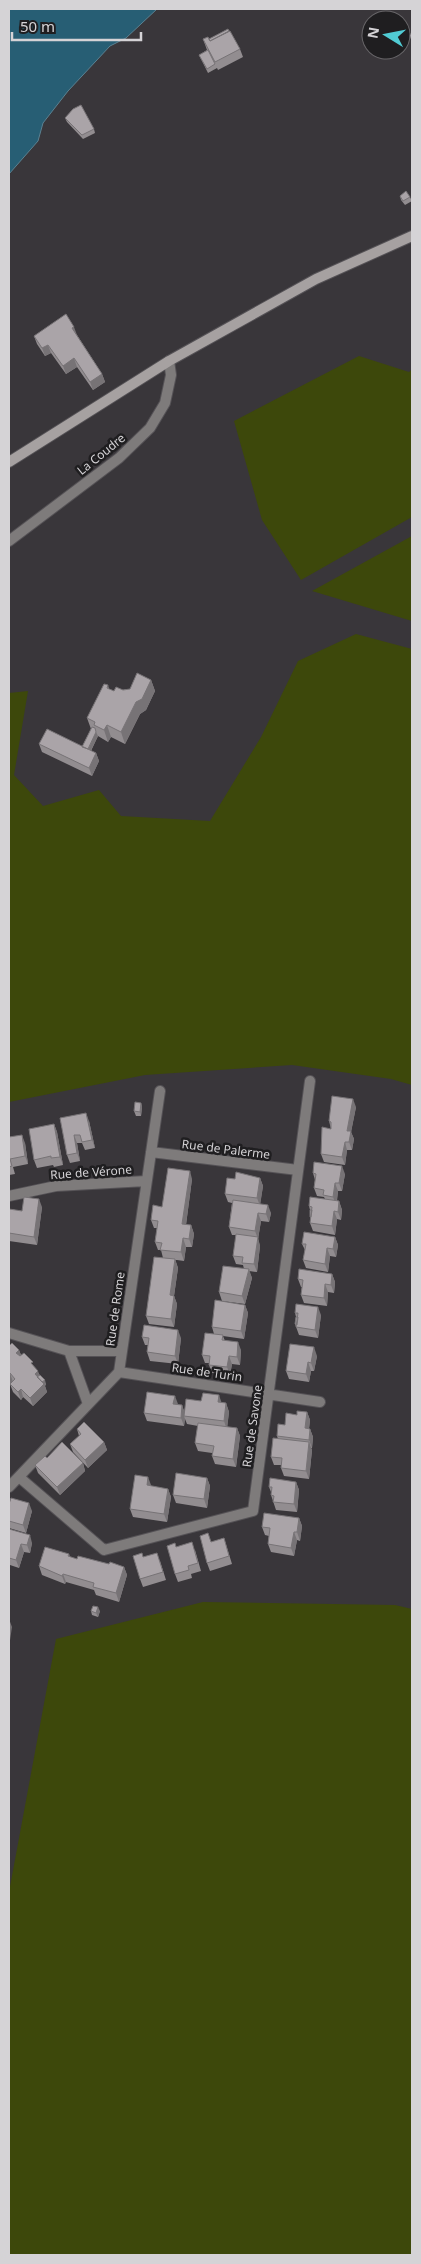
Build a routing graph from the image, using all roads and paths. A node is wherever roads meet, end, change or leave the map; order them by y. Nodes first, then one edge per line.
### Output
1 (412, 236) edge
2 (169, 361) junction
3 (9, 462) edge
4 (9, 541) edge
5 (310, 1080) dead end
6 (160, 1091) dead end
7 (151, 1152) junction
8 (298, 1170) junction
9 (146, 1181) junction
10 (9, 1196) edge
11 (9, 1333) edge
12 (69, 1351) junction
13 (121, 1351) junction
14 (119, 1372) junction
15 (268, 1394) junction
16 (320, 1402) dead end
17 (88, 1404) junction
18 (19, 1477) junction
19 (9, 1488) edge

1 - 2 street
2 - 3 street
2 - 4 street, La Coudre
5 - 8 street, Rue de Savone
6 - 7 street, Rue de Rome
7 - 8 street, Rue de Palerme
7 - 9 street, Rue de Rome
8 - 15 street, Rue de Savone
9 - 10 street, Rue de Vérone
9 - 13 street, Rue de Rome
11 - 12 street
12 - 13 street
12 - 17 street
13 - 14 street, Rue de Rome
14 - 15 street, Rue de Turin
14 - 17 street
15 - 16 street, Rue de Turin
15 - 18 street, Rue de Savone
17 - 18 street
18 - 19 street

